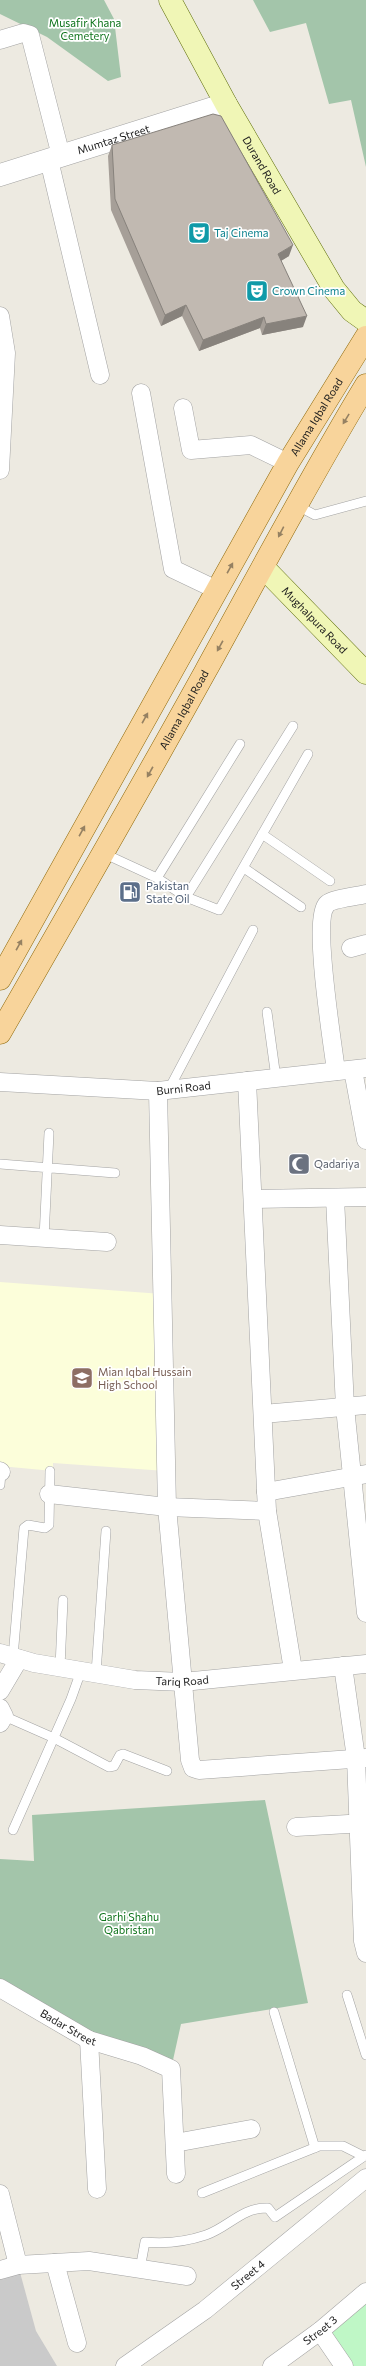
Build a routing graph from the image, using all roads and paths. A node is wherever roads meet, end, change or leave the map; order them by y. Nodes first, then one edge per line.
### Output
1 (170, 0) edge
2 (0, 40) edge
3 (226, 104) junction
4 (55, 158) junction
5 (0, 175) edge
6 (0, 316) edge
7 (366, 320) edge
8 (366, 337) edge
9 (100, 375) dead end
10 (366, 385) edge
11 (141, 393) dead end
12 (183, 408) dead end
13 (288, 463) junction
14 (0, 470) edge
15 (366, 501) edge
16 (295, 504) junction
17 (263, 567) junction
18 (217, 590) junction
19 (366, 673) edge
20 (293, 726) dead end
21 (240, 744) dead end
22 (308, 754) dead end
23 (262, 834) junction
24 (104, 854) junction
25 (65, 861) junction
26 (244, 868) junction
27 (91, 876) junction
28 (157, 878) junction
29 (330, 881) dead end
30 (366, 894) edge
31 (186, 897) junction
32 (301, 907) dead end
33 (254, 930) dead end
34 (0, 979) edge
35 (267, 1012) dead end
36 (0, 1033) edge
37 (352, 1070) edge
38 (276, 1078) junction
39 (247, 1081) junction
40 (0, 1082) edge
41 (163, 1090) junction
42 (49, 1133) dead end
43 (366, 1140) edge
44 (0, 1164) edge
45 (47, 1169) junction
46 (115, 1173) dead end
47 (366, 1197) edge
48 (334, 1198) junction
49 (253, 1199) junction
50 (0, 1235) edge
51 (44, 1238) junction
52 (107, 1242) dead end
53 (366, 1405) edge
54 (345, 1407) junction
55 (263, 1414) junction
56 (50, 1471) dead end
57 (359, 1475) edge
58 (266, 1492) junction
59 (49, 1494) junction
60 (167, 1507) junction
61 (267, 1511) junction
62 (361, 1515) edge
63 (106, 1531) dead end
64 (63, 1600) dead end
65 (366, 1613) edge
66 (11, 1656) edge
67 (366, 1664) edge
68 (343, 1666) junction
69 (60, 1668) junction
70 (293, 1670) junction
71 (88, 1672) junction
72 (183, 1682) junction
73 (0, 1691) edge
74 (1, 1716) edge
75 (54, 1738) junction
76 (361, 1758) edge
77 (167, 1772) dead end
78 (362, 1824) edge
79 (296, 1827) dead end
80 (13, 1830) dead end
81 (363, 1865) edge
82 (366, 1953) edge
83 (0, 1988) edge
84 (347, 1995) dead end
85 (274, 2012) dead end
86 (89, 2040) junction
87 (366, 2055) edge
88 (251, 2129) dead end
89 (175, 2143) junction
90 (315, 2148) junction
91 (364, 2155) edge
92 (176, 2174) dead end
93 (366, 2178) edge
94 (97, 2189) dead end
95 (202, 2193) dead end
96 (0, 2194) edge
97 (55, 2263) junction
98 (18, 2265) junction
99 (140, 2269) junction
100 (0, 2270) edge
101 (187, 2276) dead end
102 (366, 2292) edge
103 (320, 2331) junction
104 (77, 2343) dead end
105 (125, 2366) edge
106 (272, 2366) edge
107 (344, 2366) edge

1 - 3 main road, Durand Road
2 - 4 street
3 - 4 street, Mumtaz Street
3 - 7 main road, Durand Road
4 - 5 street, Mumtaz Street
4 - 9 street
6 - 14 street
8 - 13 main road, Allama Iqbal Road
10 -> 16 main road, Allama Iqbal Road
11 - 18 street
12 - 13 street
18 -> 13 main road, Allama Iqbal Road
15 - 16 lane
16 -> 17 main road, Allama Iqbal Road
17 - 19 main road, Mughalpura Road
17 -> 24 main road, Allama Iqbal Road
25 -> 18 main road, Allama Iqbal Road
20 - 31 lane
21 - 28 lane
22 - 23 lane
23 - 26 lane
23 - 29 lane
24 - 27 main road, Allama Iqbal Road
24 - 28 lane
25 - 27 main road
34 -> 25 main road, Allama Iqbal Road
26 - 31 lane
26 - 32 lane
27 - 36 main road, Allama Iqbal Road
28 - 31 lane
30 - 37 street
33 - 41 lane
35 - 38 lane
37 - 38 street, Burni Road
37 - 43 street
38 - 39 street, Burni Road
39 - 41 street, Burni Road
39 - 49 street
40 - 41 street, Burni Road
41 - 60 street
42 - 45 lane
44 - 45 lane
45 - 46 lane
45 - 51 lane
47 - 48 street
48 - 49 street
48 - 54 street
49 - 55 street
50 - 51 street
51 - 52 street
53 - 54 street
54 - 55 street
54 - 57 street
55 - 58 street
56 - 59 lane
57 - 58 street
57 - 62 street
58 - 61 street
59 - 60 street
59 - 66 lane
60 - 61 street
60 - 72 street
61 - 70 street
62 - 65 street
63 - 71 lane
64 - 69 lane
66 - 69 street, Tariq Road
66 - 73 street
67 - 68 street, Tariq Road
68 - 70 street, Tariq Road
68 - 76 street
69 - 71 street, Tariq Road
70 - 72 street, Tariq Road
71 - 72 street, Tariq Road
71 - 75 lane
72 - 76 street
74 - 75 lane
75 - 77 lane
75 - 80 lane
76 - 78 street
78 - 79 street
78 - 81 street
81 - 82 street
83 - 86 street, Badar Street
84 - 87 lane
85 - 90 lane
86 - 89 street, Badar Street
86 - 94 street
88 - 89 street
89 - 92 street
90 - 91 lane
90 - 95 lane
91 - 99 lane
93 - 105 street, Street 4
96 - 98 street
97 - 98 street
97 - 99 street
97 - 104 street
98 - 100 street
99 - 101 street
102 - 103 street, Street 3
103 - 106 street, Street 3
103 - 107 street

